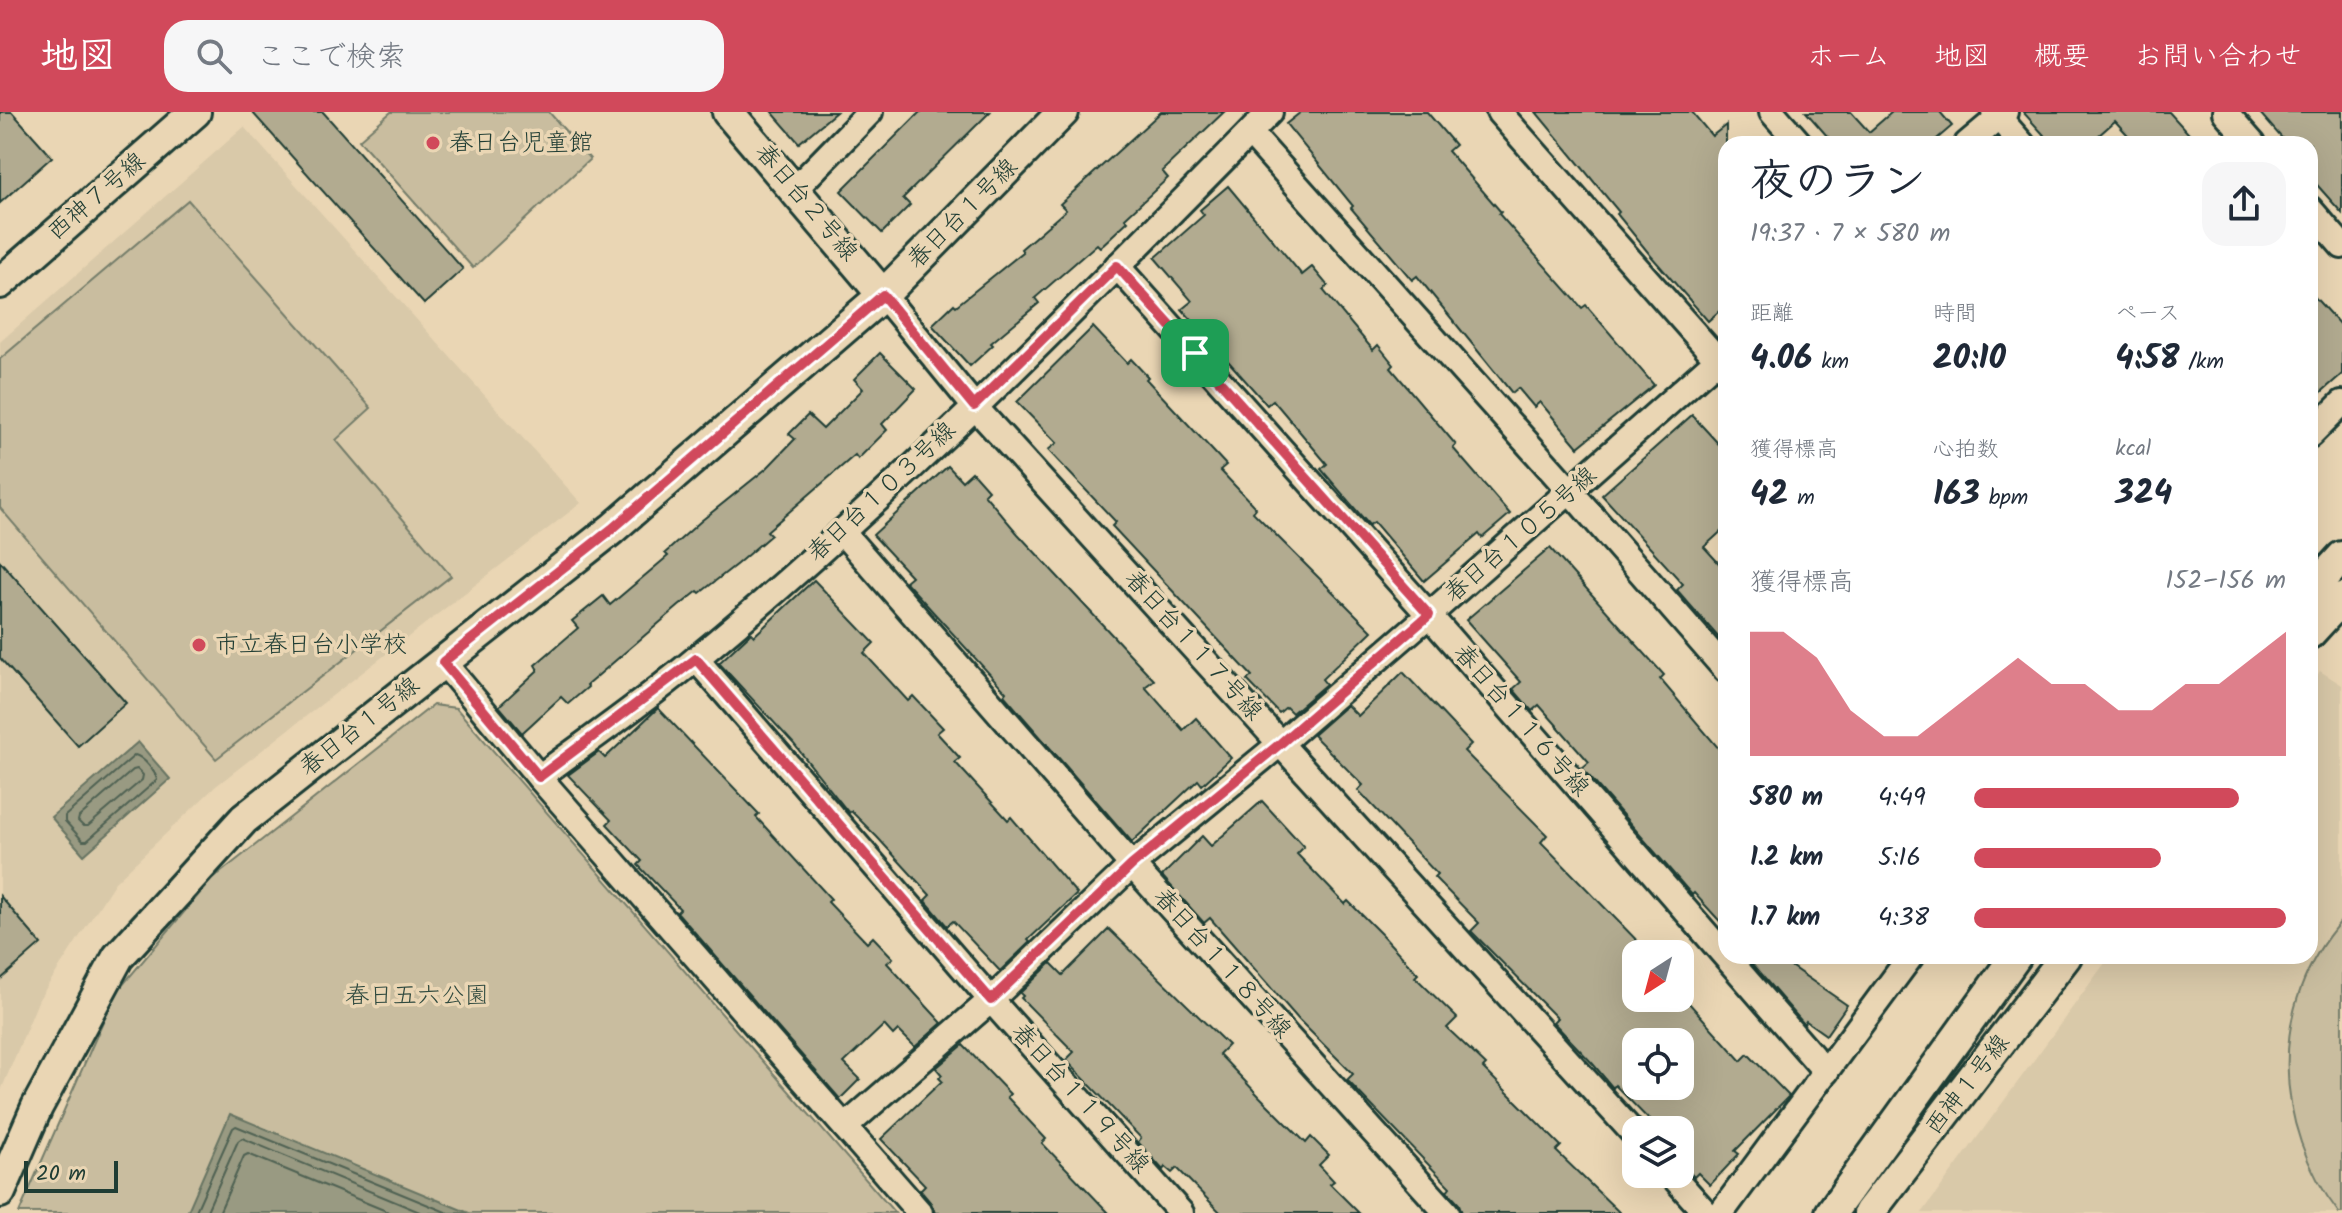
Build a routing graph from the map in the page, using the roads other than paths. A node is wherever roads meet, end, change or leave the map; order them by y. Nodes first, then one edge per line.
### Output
1 (195, 112) edge
2 (728, 112) edge
3 (870, 112) edge
4 (1063, 112) edge
5 (1270, 112) edge
6 (1499, 112) edge
7 (1772, 112) edge
8 (2225, 112) edge
9 (1999, 114) edge
10 (1250, 133) junction
11 (1793, 136) edge
12 (1976, 136) edge
13 (2016, 136) edge
14 (2246, 136) edge
15 (794, 190) junction
16 (2318, 218) edge
17 (2342, 246) edge
18 (1117, 266) junction
19 (0, 283) edge
20 (883, 295) junction
21 (1718, 354) edge
22 (1718, 364) edge
23 (2342, 403) edge
24 (974, 406) junction
25 (2318, 427) edge
26 (1571, 492) junction
27 (842, 532) junction
28 (2342, 557) edge
29 (2318, 583) edge
30 (2342, 598) edge
31 (1429, 615) junction
32 (2318, 624) edge
33 (696, 659) junction
34 (1718, 661) edge
35 (443, 662) junction
36 (1281, 743) junction
37 (539, 777) junction
38 (1132, 865) junction
39 (1718, 948) edge
40 (1732, 964) edge
41 (1905, 964) edge
42 (2010, 964) edge
43 (2060, 964) edge
44 (991, 1000) junction
45 (1826, 1072) junction
46 (1622, 1121) edge
47 (845, 1127) junction
48 (1684, 1188) edge
49 (0, 1192) edge
50 (920, 1213) edge
51 (1181, 1213) edge
52 (1447, 1213) edge
53 (1706, 1213) edge
54 (1721, 1213) edge
55 (1831, 1213) edge
56 (1869, 1213) edge

1 - 19 street, 西神７号線
2 - 15 street, 春日台２号線
3 - 15 street
4 - 20 street, 春日台１号線
5 - 10 street, 春日台１０３号線
6 - 21 street
7 - 11 street
8 - 14 street
9 - 12 street
9 - 13 street
10 - 18 street, 春日台１０３号線
10 - 26 street
15 - 20 street, 春日台２号線
16 - 17 street
18 - 24 street, 春日台１０３号線
18 - 31 street, 春日台１１６号線
20 - 24 street, 春日台１１７号線
20 - 35 street, 春日台１号線
22 - 26 street, 春日台１０５号線
23 - 25 street
24 - 27 street, 春日台１０３号線
24 - 36 street, 春日台１１７号線
26 - 31 street, 春日台１０５号線
26 - 34 street
27 - 33 street, 春日台１０３号線
27 - 38 street, 春日台１１８号線
28 - 29 street
30 - 32 street
31 - 36 street, 春日台１０５号線
31 - 39 street, 春日台１１６号線
33 - 37 street, 春日台１０３号線
33 - 44 street, 春日台１１９号線
35 - 37 street
35 - 49 street, 春日台１号線
36 - 38 street, 春日台１０５号線
36 - 46 street, 春日台１１７号線
37 - 47 street
38 - 44 street, 春日台１０５号線
38 - 52 street, 春日台１１８号線
40 - 45 street, 春日台１１６号線
41 - 45 street
42 - 55 street, 西神１号線
43 - 56 street, 西神１号線
44 - 47 street, 春日台１０５号線
44 - 51 street, 春日台１１９号線
45 - 54 street
47 - 50 street
48 - 53 street

